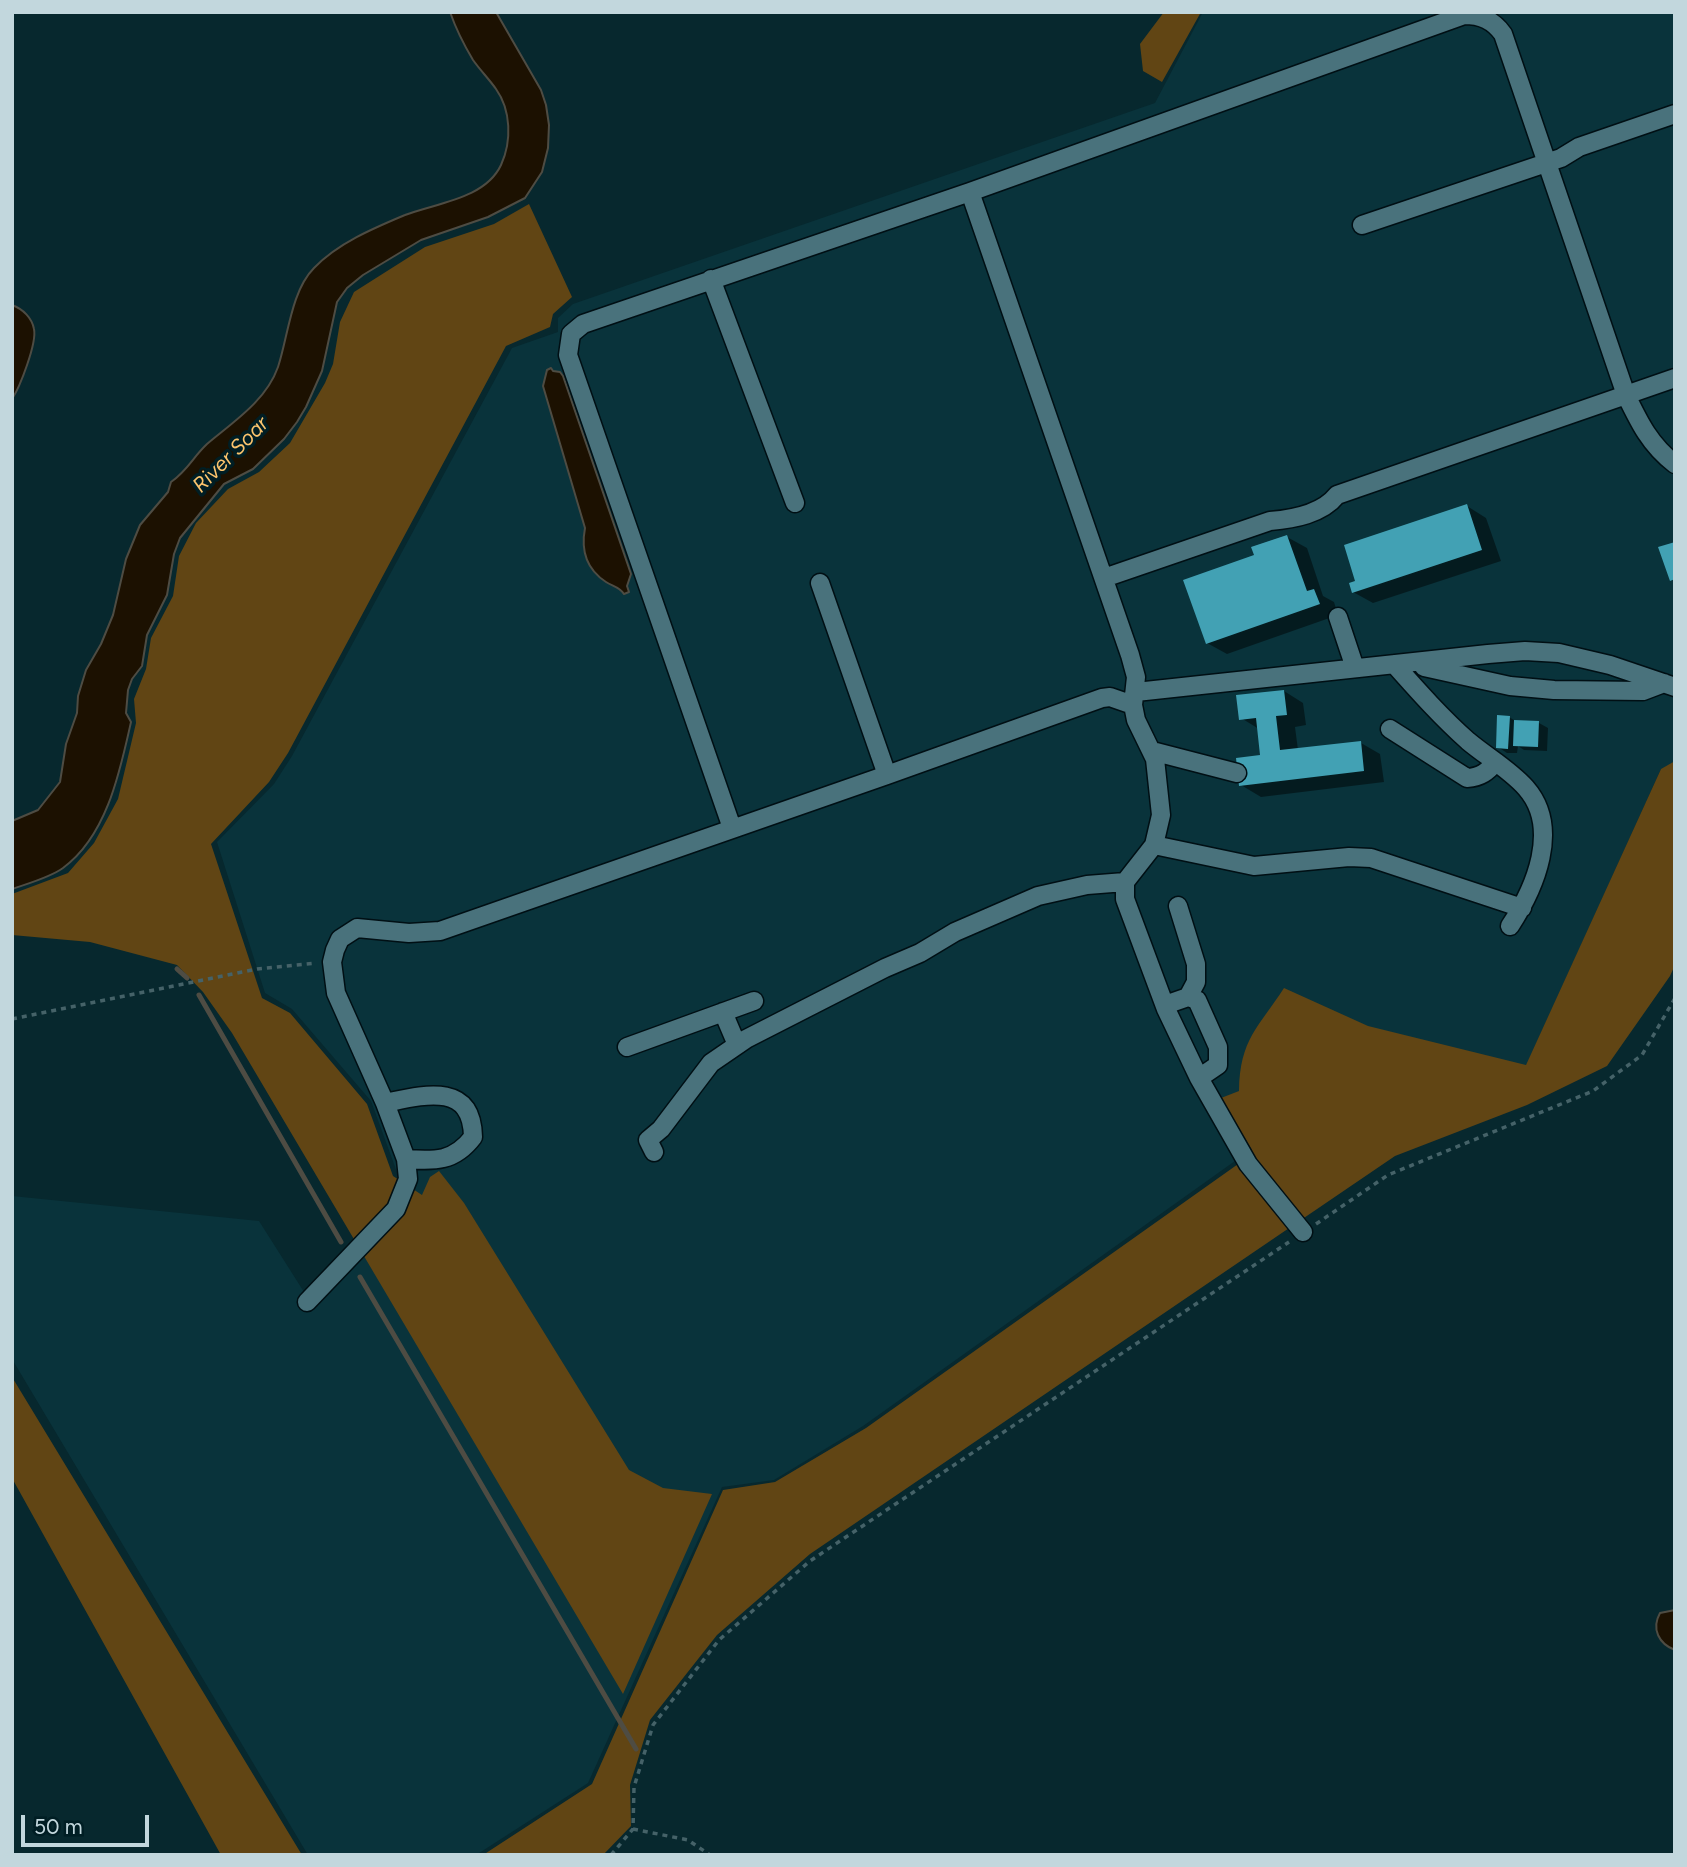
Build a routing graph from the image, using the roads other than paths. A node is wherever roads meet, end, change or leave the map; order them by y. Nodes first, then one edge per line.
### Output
1 (1489, 16) edge
2 (1675, 114) edge
3 (1546, 163) junction
4 (970, 192) junction
5 (1362, 225) dead end
6 (711, 279) junction
7 (1675, 378) edge
8 (1626, 395) junction
9 (1675, 464) edge
10 (795, 503) dead end
11 (1104, 578) junction
12 (820, 583) dead end
13 (1338, 617) dead end
14 (1402, 664) junction
15 (1355, 668) junction
16 (1670, 685) edge
17 (1135, 699) junction
18 (1390, 729) dead end
19 (1152, 751) junction
20 (1496, 762) junction
21 (1237, 773) dead end
22 (887, 775) junction
23 (732, 828) junction
24 (1154, 845) junction
25 (1125, 882) junction
26 (1178, 906) dead end
27 (1522, 908) junction
28 (1510, 926) dead end
29 (1188, 997) junction
30 (754, 1001) dead end
31 (1165, 1004) junction
32 (723, 1012) junction
33 (737, 1045) junction
34 (626, 1047) dead end
35 (1199, 1078) junction
36 (385, 1103) junction
37 (654, 1152) dead end
38 (405, 1160) junction
39 (1303, 1232) road end
40 (307, 1302) dead end

1 - 3 lane
1 - 4 lane
2 - 3 lane
3 - 5 lane
3 - 8 lane
4 - 6 lane
4 - 11 lane
6 - 10 lane
6 - 23 lane
7 - 8 lane
8 - 9 lane
8 - 11 lane
11 - 17 lane
12 - 22 lane
13 - 15 lane
14 - 15 lane
14 - 16 lane
14 - 16 lane
14 - 20 lane
15 - 17 lane
17 - 19 lane
17 - 22 lane
18 - 20 lane
19 - 21 lane
19 - 24 lane
20 - 27 lane
22 - 23 lane
23 - 36 lane
24 - 25 lane
24 - 27 lane
25 - 31 lane
25 - 33 lane
26 - 29 lane
27 - 28 lane
29 - 31 lane
29 - 35 lane
30 - 32 lane
31 - 35 lane
32 - 33 lane
32 - 34 lane
33 - 37 lane
35 - 39 lane
36 - 38 lane
36 - 38 lane
38 - 40 lane

